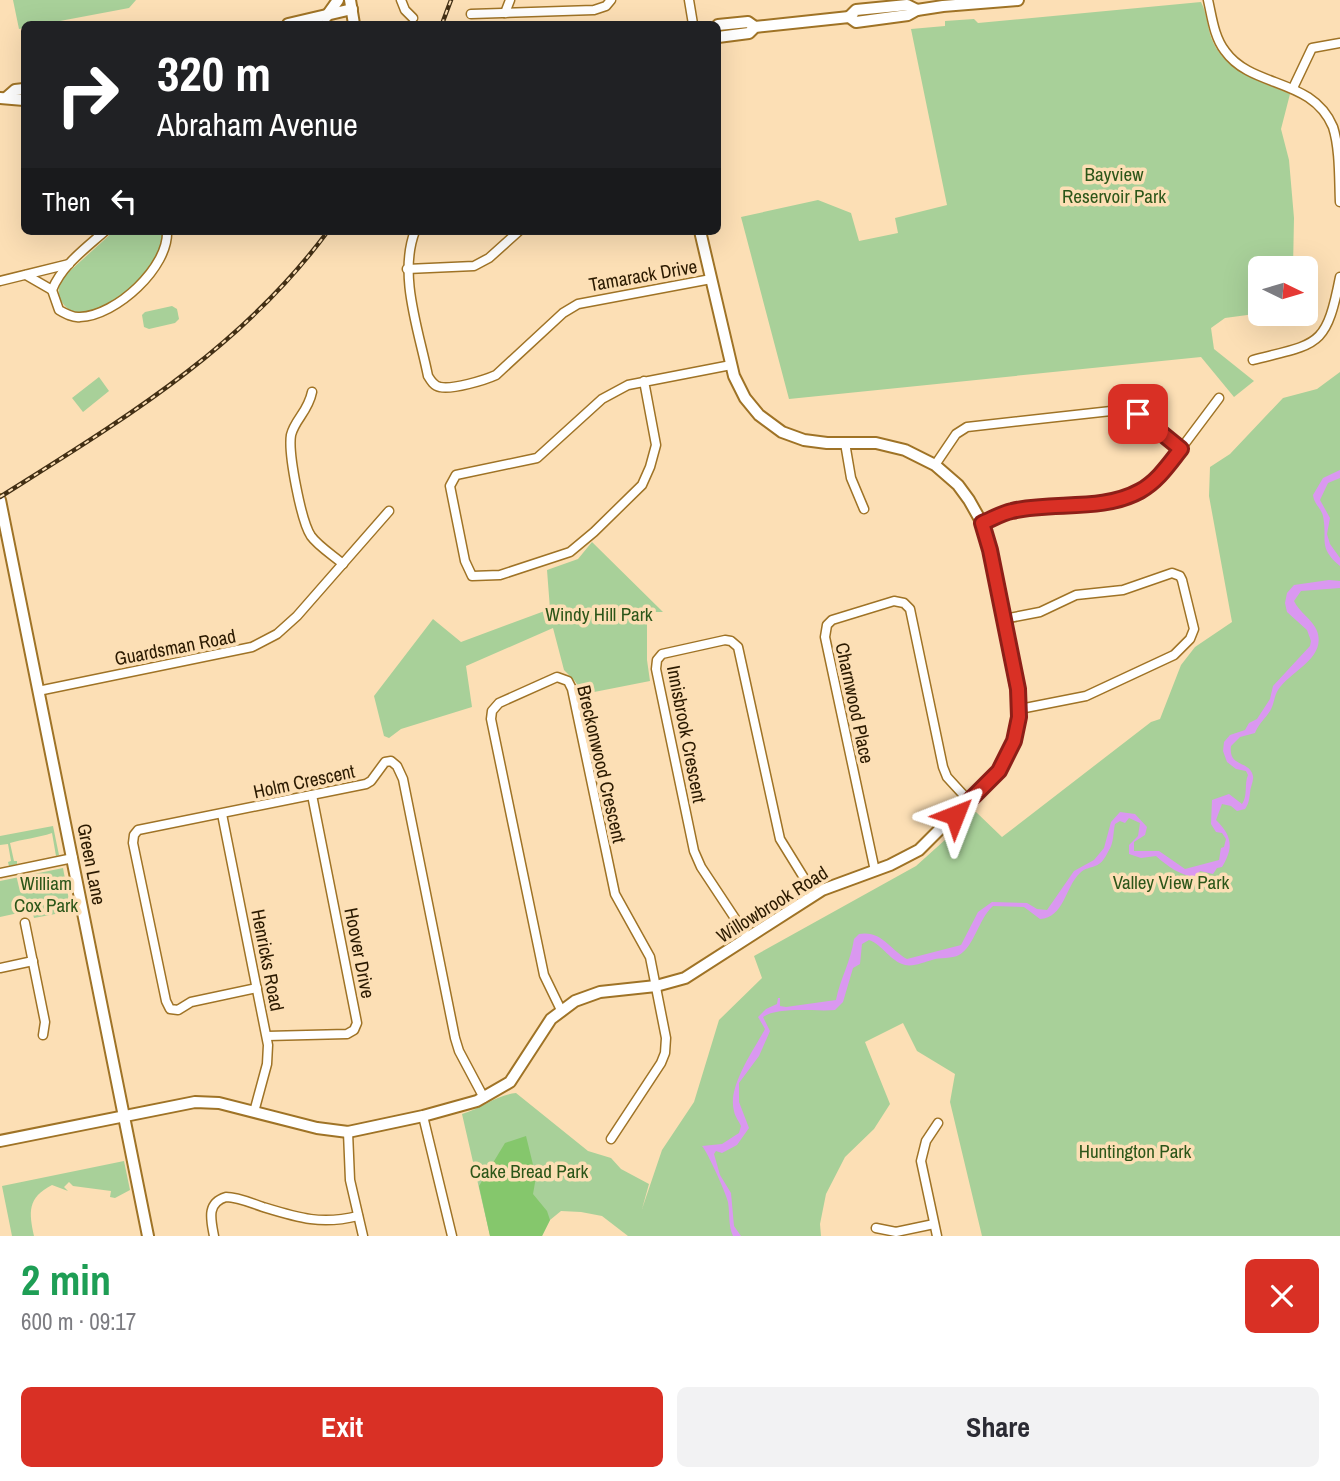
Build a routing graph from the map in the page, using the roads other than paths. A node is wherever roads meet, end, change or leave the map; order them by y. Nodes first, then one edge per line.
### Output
1 (338, 0) edge
2 (401, 0) edge
3 (510, 0) edge
4 (611, 0) edge
5 (688, 0) edge
6 (1018, 0) edge
7 (1208, 0) edge
8 (1002, 1) edge
9 (958, 3) edge
10 (351, 5) edge
11 (505, 13) junction
12 (471, 14) dead end
13 (326, 17) junction
14 (413, 18) dead end
15 (304, 21) edge
16 (333, 21) edge
17 (692, 21) edge
18 (721, 25) edge
19 (755, 27) junction
20 (721, 37) edge
21 (1340, 43) edge
22 (1293, 88) junction
23 (21, 89) edge
24 (4, 98) edge
25 (1337, 129) edge
26 (1340, 202) edge
27 (101, 235) edge
28 (167, 235) edge
29 (414, 235) edge
30 (515, 235) edge
31 (701, 235) edge
32 (69, 264) junction
33 (407, 269) junction
34 (29, 274) junction
35 (1340, 277) edge
36 (711, 279) junction
37 (0, 281) edge
38 (52, 290) junction
39 (1253, 360) dead end
40 (731, 365) junction
41 (644, 381) junction
42 (312, 392) dead end
43 (1219, 398) dead end
44 (845, 443) junction
45 (1181, 449) junction
46 (935, 465) junction
47 (0, 500) edge
48 (864, 509) dead end
49 (389, 511) dead end
50 (982, 523) junction
51 (344, 564) junction
52 (1004, 619) junction
53 (38, 691) junction
54 (1020, 709) junction
55 (312, 795) junction
56 (969, 801) junction
57 (222, 814) junction
58 (73, 858) junction
59 (874, 870) junction
60 (0, 873) edge
61 (814, 894) junction
62 (25, 923) dead end
63 (748, 939) junction
64 (33, 961) junction
65 (0, 968) edge
66 (656, 986) junction
67 (257, 988) junction
68 (561, 1010) junction
69 (43, 1035) dead end
70 (267, 1036) junction
71 (484, 1098) junction
72 (254, 1112) junction
73 (124, 1116) junction
74 (423, 1116) junction
75 (938, 1123) dead end
76 (348, 1132) junction
77 (611, 1139) dead end
78 (0, 1142) edge
79 (358, 1216) junction
80 (934, 1224) junction
81 (876, 1228) dead end
82 (148, 1236) edge
83 (214, 1236) edge
84 (363, 1236) edge
85 (452, 1236) edge
86 (937, 1236) edge

1 - 13 street
2 - 14 street
3 - 11 street
4 - 11 street
5 - 17 street
6 - 8 street
7 - 22 street
8 - 9 street
9 - 19 street
10 - 13 street
11 - 12 street
13 - 15 street
13 - 16 street
18 - 19 street
19 - 20 street
21 - 22 street
22 - 25 street
23 - 24 street
25 - 26 street
27 - 32 street
28 - 38 street
29 - 33 street, Tamarack Drive
30 - 33 street
31 - 36 street, Willowbrook Road
32 - 34 street
32 - 38 street
33 - 36 street, Tamarack Drive
34 - 37 street
34 - 38 street
35 - 39 street
36 - 40 street, Willowbrook Road
40 - 41 street
40 - 44 street, Willowbrook Road
41 - 41 street
42 - 51 street
43 - 45 street
44 - 46 street, Willowbrook Road
44 - 48 street
45 - 46 street
45 - 50 street
46 - 50 street, Willowbrook Road
47 - 53 street, Green Lane
49 - 51 street, Guardsman Road
50 - 52 street, Willowbrook Road
51 - 53 street, Guardsman Road
52 - 54 street, Willowbrook Road
52 - 54 street
53 - 58 street, Green Lane
54 - 56 street, Willowbrook Road
55 - 57 street, Holm Crescent
55 - 70 street, Hoover Drive
55 - 71 street, Holm Crescent
56 - 59 street, Willowbrook Road
56 - 59 street, Charnwood Place
57 - 67 street, Henricks Road
57 - 67 street, Holm Crescent
58 - 60 street
58 - 73 street, Green Lane
59 - 61 street, Willowbrook Road
61 - 63 street, Willowbrook Road
61 - 63 street, Innisbrook Crescent
62 - 64 street
63 - 66 street, Willowbrook Road
64 - 65 street
64 - 69 street
66 - 68 street, Willowbrook Road
66 - 68 street, Breckonwood Crescent
66 - 77 street
67 - 70 street, Henricks Road
68 - 71 street, Willowbrook Road
70 - 72 street, Henricks Road
71 - 74 street, Willowbrook Road
72 - 73 street, Willowbrook Road
72 - 76 street, Willowbrook Road
73 - 78 street, Willowbrook Road
73 - 82 street, Green Lane
74 - 76 street, Willowbrook Road
74 - 85 street
75 - 80 street
76 - 79 street
79 - 83 street
79 - 84 street
80 - 81 street
80 - 86 street

